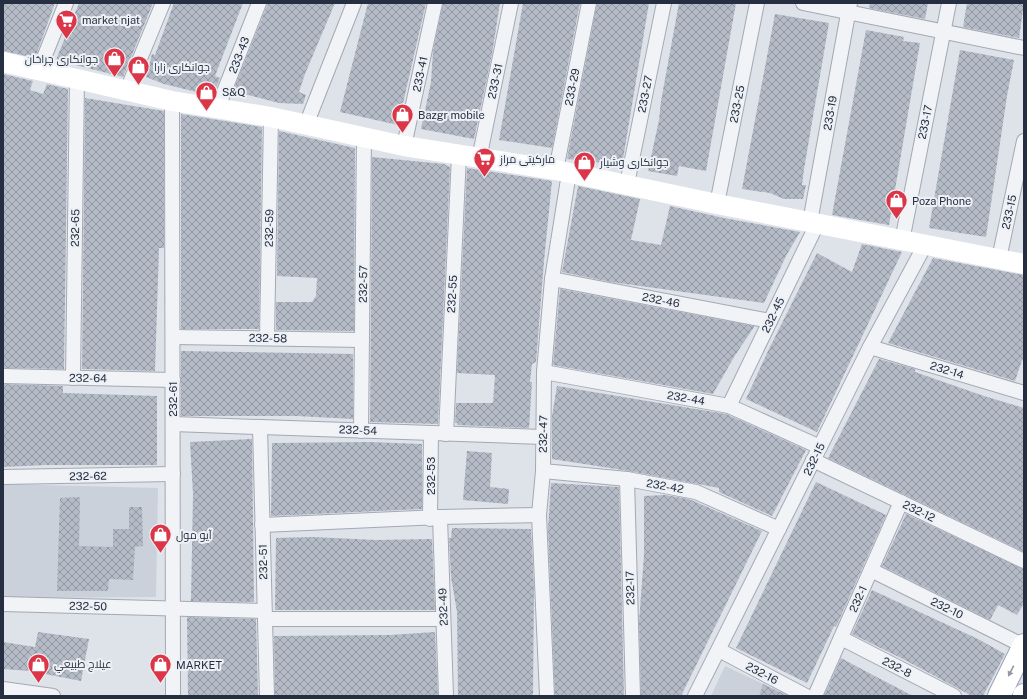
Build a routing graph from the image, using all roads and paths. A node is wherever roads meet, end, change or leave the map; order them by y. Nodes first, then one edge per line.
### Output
1 (66, 3) edge
2 (163, 3) edge
3 (259, 3) edge
4 (354, 3) edge
5 (435, 3) edge
6 (511, 3) edge
7 (589, 3) edge
8 (664, 3) edge
9 (757, 3) edge
10 (803, 3) edge
11 (949, 3) edge
12 (850, 8) edge
13 (943, 31) junction
14 (1024, 48) edge
15 (3, 62) edge
16 (39, 70) junction
17 (77, 79) junction
18 (127, 90) junction
19 (172, 101) junction
20 (218, 107) junction
21 (272, 117) junction
22 (306, 125) junction
23 (364, 137) junction
24 (1024, 142) edge
25 (404, 146) junction
26 (459, 155) junction
27 (479, 159) junction
28 (563, 172) junction
29 (627, 184) junction
30 (717, 204) junction
31 (814, 223) junction
32 (902, 241) junction
33 (925, 245) junction
34 (999, 259) junction
35 (1024, 264) edge
36 (552, 279) junction
37 (770, 321) junction
38 (173, 337) junction
39 (267, 338) junction
40 (362, 340) junction
41 (870, 347) junction
42 (544, 372) junction
43 (3, 376) edge
44 (73, 378) junction
45 (173, 380) junction
46 (1024, 394) edge
47 (729, 406) junction
48 (173, 424) junction
49 (260, 427) junction
50 (361, 431) junction
51 (431, 433) junction
52 (446, 434) junction
53 (543, 437) junction
54 (820, 448) junction
55 (813, 460) junction
56 (543, 471) junction
57 (173, 474) junction
58 (3, 478) edge
59 (627, 479) junction
60 (901, 502) junction
61 (539, 515) junction
62 (435, 518) junction
63 (262, 525) junction
64 (779, 529) junction
65 (1024, 561) edge
66 (871, 570) junction
67 (3, 604) edge
68 (173, 608) junction
69 (264, 615) junction
70 (443, 619) junction
71 (841, 638) junction
72 (1024, 646) edge
73 (719, 650) junction
74 (3, 689) edge
75 (37, 695) edge
76 (53, 696) edge
77 (173, 696) edge
78 (267, 696) edge
79 (446, 696) edge
80 (547, 696) edge
81 (633, 696) edge
82 (695, 696) edge
83 (806, 696) edge
84 (815, 696) edge
85 (954, 696) edge
86 (998, 696) edge

1 - 16 street
2 - 18 street
3 - 20 street, 233-43
4 - 22 street
5 - 25 street, 233-41
6 - 27 street, 233-31
7 - 28 street, 233-29
8 - 29 street, 233-27
9 - 30 street, 233-25
10 - 12 street
11 - 13 street, 233-17
12 - 13 street
12 - 31 street, 233-19
13 - 14 street
13 - 32 street, 233-17
15 - 16 main road
16 - 17 main road
17 - 18 main road
17 - 44 street, 232-65
18 - 19 main road
19 - 20 main road
19 - 38 street, 232-61
20 - 21 main road
21 - 22 main road
21 - 39 street, 232-59
22 - 23 main road
23 - 25 main road
23 - 40 street, 232-57
24 - 34 street, 233-15
25 - 26 main road
26 - 27 main road
26 - 52 street, 232-55
27 - 28 main road
28 - 29 main road
28 - 36 street, 232-47
29 - 30 main road
30 - 31 main road
31 - 32 main road
31 - 37 street, 232-45
32 - 33 main road
33 - 34 main road
33 - 41 street, 232-15
34 - 35 main road
36 - 37 street, 232-46
36 - 42 street, 232-47
37 - 47 street, 232-45
38 - 39 street, 232-58
38 - 45 street, 232-61
39 - 40 street, 232-58
40 - 50 street, 232-57
41 - 46 street, 232-14
41 - 54 street, 232-15
42 - 47 street, 232-44
42 - 53 street, 232-47
43 - 44 street, 232-64
44 - 45 street, 232-64
45 - 48 street, 232-61
47 - 54 street, 232-44
48 - 49 street, 232-54
48 - 57 street, 232-61
49 - 50 street, 232-54
49 - 63 street, 232-51
50 - 51 street, 232-54
51 - 52 street, 232-54
51 - 62 street, 232-53
52 - 53 street, 232-54
53 - 56 street, 232-47
54 - 55 street, 232-15
55 - 60 street, 232-12
55 - 64 street, 232-15
56 - 59 street, 232-42
56 - 61 street, 232-47
57 - 58 street, 232-62
57 - 68 street, 232-61
59 - 64 street, 232-42
59 - 81 street, 232-17
60 - 65 street, 232-12
60 - 66 street, 232-1
61 - 62 street
61 - 80 street, 232-47
62 - 63 street
62 - 70 street, 232-49
63 - 69 street, 232-51
64 - 73 street, 232-15
66 - 71 street, 232-1
66 - 72 street, 232-10
67 - 68 street, 232-50
68 - 69 street, 232-50
68 - 77 street, 232-61
69 - 70 street, 232-50
69 - 78 street, 232-51
70 - 79 street, 232-49
71 - 84 street, 232-1
71 - 85 street, 232-8
72 -> 86 main road
73 - 82 street, 232-15
73 - 83 street, 232-16
74 - 75 street
75 - 76 street

